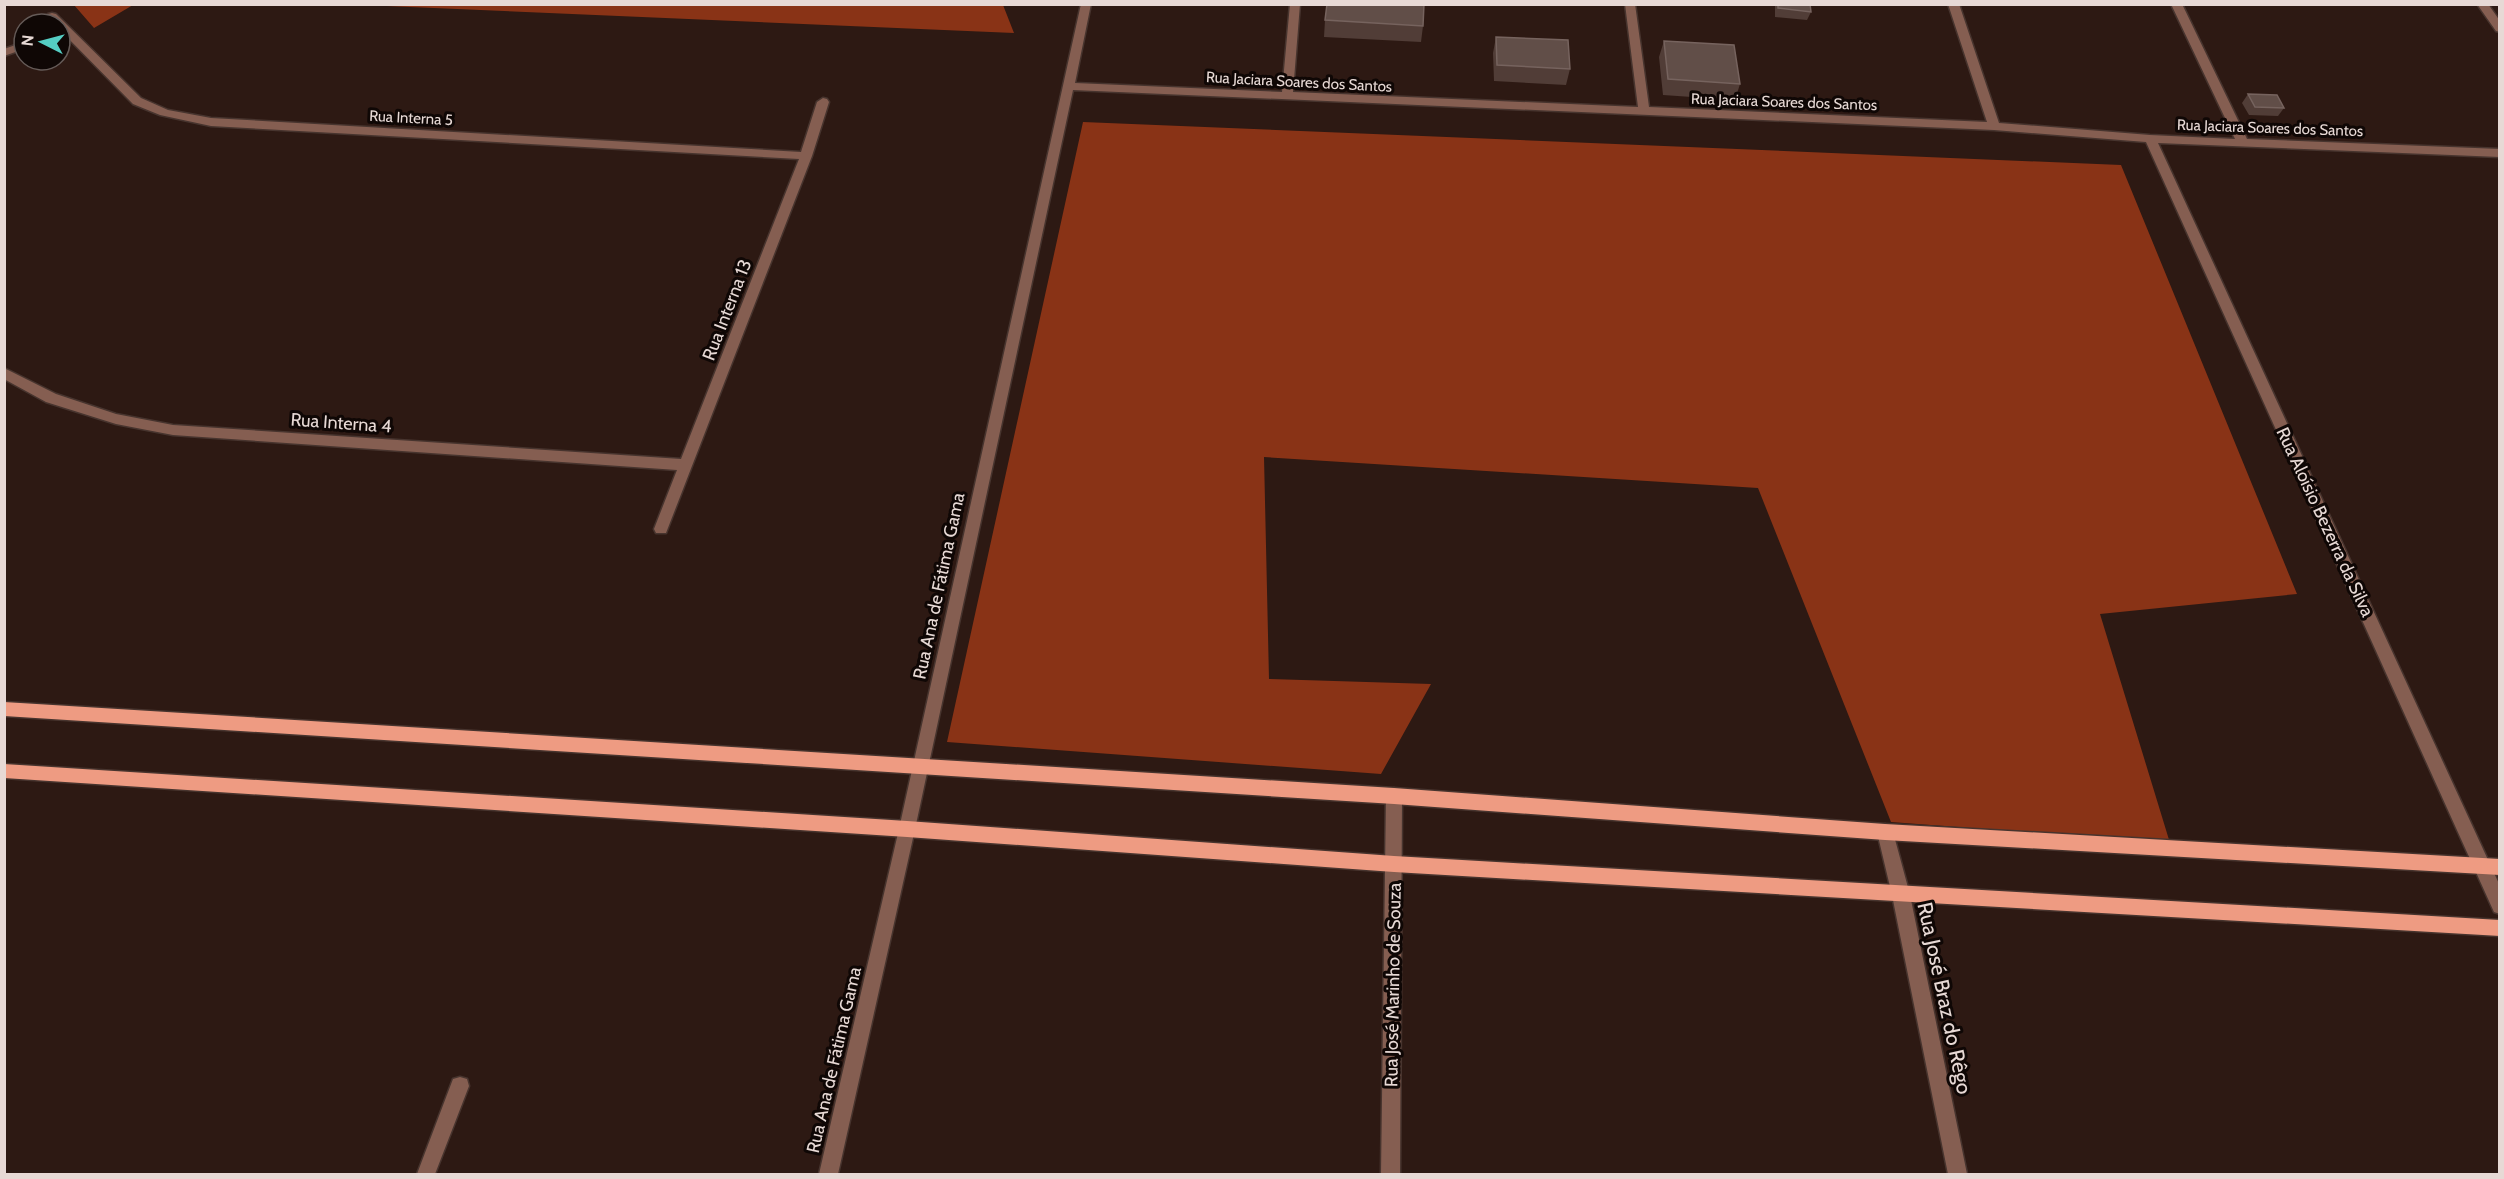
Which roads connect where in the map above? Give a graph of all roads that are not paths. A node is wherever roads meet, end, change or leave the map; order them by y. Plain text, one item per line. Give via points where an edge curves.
1 (1086, 4) edge
2 (1295, 4) edge
3 (1630, 4) edge
4 (1953, 4) edge
5 (2176, 4) edge
6 (2482, 4) edge
7 (2499, 29) edge
8 (72, 37) edge
9 (1068, 86) junction
10 (1287, 97) junction
11 (823, 102) dead end
12 (1644, 112) junction
13 (1994, 126) junction
14 (2150, 139) junction
15 (2242, 141) junction
16 (2499, 153) edge
17 (806, 156) junction
18 (4, 373) edge
19 (686, 465) junction
20 (661, 530) dead end
21 (4, 709) edge
22 (920, 766) junction
23 (4, 771) edge
24 (1394, 796) junction
25 (907, 829) junction
26 (1885, 832) junction
27 (1394, 864) junction
28 (2491, 867) edge
29 (1901, 895) junction
30 (2499, 906) edge
31 (2499, 928) edge
32 (460, 1086) dead end
33 (426, 1174) edge
34 (828, 1174) edge
35 (1390, 1174) edge
36 (1958, 1174) edge

1 - 9 street, Rua Ana de Fátima Gama
2 - 10 street
3 - 12 street
4 - 13 street
5 - 15 street
6 - 7 street
8 - 17 street, Rua Interna 5 via 137,101 157,111 184,117
9 - 10 street, Rua Jaciara Soares dos Santos
9 - 22 street, Rua Ana de Fátima Gama
10 - 12 street, Rua Jaciara Soares dos Santos
11 - 17 street, Rua Interna 13
12 - 13 street, Rua Jaciara Soares dos Santos
13 - 14 street, Rua Jaciara Soares dos Santos
14 - 15 street, Rua Jaciara Soares dos Santos
14 - 28 street, Rua Aloísio Bezerra da Silva
15 - 16 street, Rua Jaciara Soares dos Santos
17 - 19 street, Rua Interna 13
18 - 19 street, Rua Interna 4 via 51,398 116,419 173,430
19 - 20 street, Rua Interna 13
21 - 22 main road
22 - 24 main road
22 - 25 street, Rua Ana de Fátima Gama
23 - 25 main road
24 - 26 main road
24 - 27 street, Rua José Marinho de Souza
25 - 27 main road
25 - 34 street, Rua Ana de Fátima Gama
26 - 28 main road
26 - 29 street, Rua José Braz do Rêgo
27 - 29 main road
27 - 35 street, Rua José Marinho de Souza
28 - 30 street, Rua Aloísio Bezerra da Silva
29 - 31 main road
29 - 36 street, Rua José Braz do Rêgo
32 - 33 street

